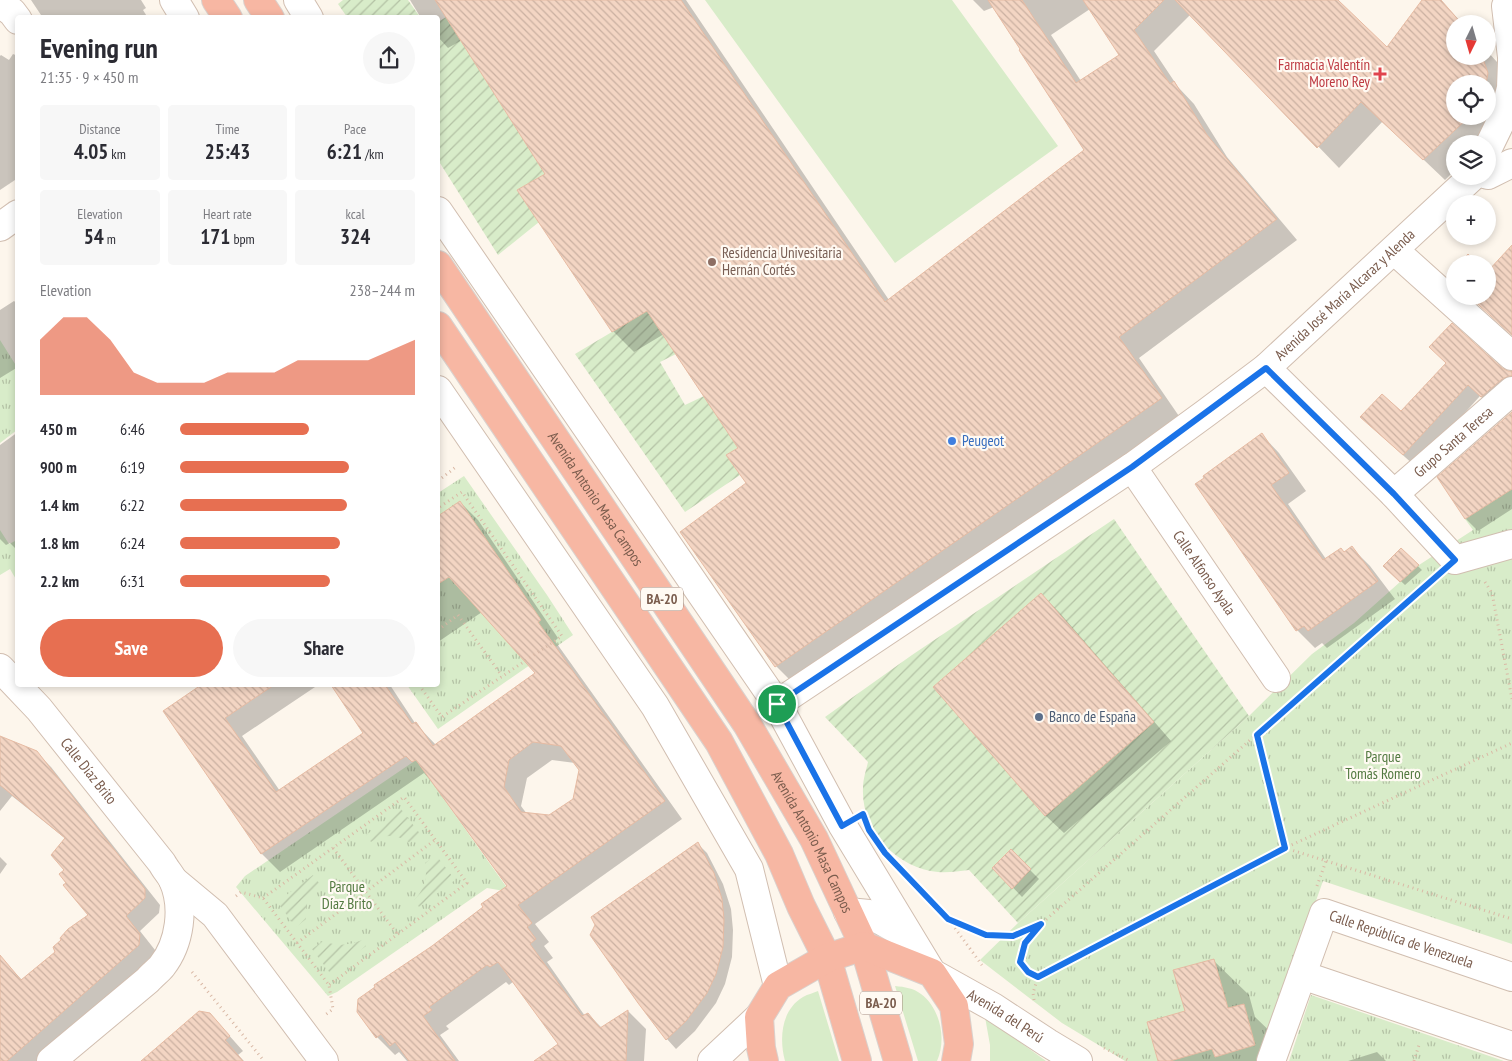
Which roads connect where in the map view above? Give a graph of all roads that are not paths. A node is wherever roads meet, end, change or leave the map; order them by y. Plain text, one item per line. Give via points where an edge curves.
1 (174, 0) edge
2 (216, 0) edge
3 (258, 0) edge
4 (298, 0) edge
5 (0, 4) edge
6 (1506, 6) edge
7 (183, 15) edge
8 (226, 15) edge
9 (268, 15) edge
10 (307, 15) edge
11 (15, 16) edge
12 (1512, 57) edge
13 (1512, 61) edge
14 (1494, 135) edge
15 (1512, 135) edge
16 (1496, 152) edge
17 (1512, 163) edge
18 (1496, 170) edge
19 (1468, 185) edge
20 (440, 214) edge
21 (15, 216) edge
22 (0, 227) edge
23 (1394, 250) junction
24 (440, 268) edge
25 (440, 329) edge
26 (1512, 356) edge
27 (1266, 368) junction
28 (1512, 391) edge
29 (440, 393) edge
30 (1132, 467) junction
31 (1394, 494) junction
32 (1512, 544) edge
33 (5, 666) edge
34 (1276, 678) dead end
35 (15, 679) edge
36 (22, 687) edge
37 (777, 704) junction
38 (172, 880) junction
39 (848, 912) junction
40 (907, 935) junction
41 (864, 946) junction
42 (827, 958) junction
43 (932, 974) junction
44 (1302, 975) junction
45 (1512, 976) edge
46 (778, 986) junction
47 (759, 1017) junction
48 (1512, 1046) edge
49 (51, 1061) edge
50 (324, 1061) edge
51 (712, 1061) edge
52 (764, 1061) edge
53 (857, 1061) edge
54 (898, 1061) edge
55 (956, 1061) edge
56 (1078, 1061) edge
57 (1271, 1061) edge

1 - 7 street
2 - 8 highway
3 - 9 highway
4 - 10 street
5 - 11 street
6 - 12 street
13 - 14 street via 1511,88
15 - 16 street
17 - 18 street, Avenida José María Alcaraz y Alenda
19 - 23 street, Avenida José María Alcaraz y Alenda
20 - 37 street
21 - 22 street
23 - 26 street
23 - 27 street, Avenida José María Alcaraz y Alenda
24 - 39 highway, Avenida Antonio Masa Campos / BA-20 via 747,724 814,839
25 - 42 highway, BA-20 via 719,742 779,854
27 - 30 street, Avenida José María Alcaraz y Alenda
27 - 31 street
28 - 31 street, Grupo Santa Teresa
29 - 46 street via 655,706 749,869
30 - 34 street, Calle Alfonso Ayala
30 - 37 street, Avenida José María Alcaraz y Alenda
31 - 32 street via 1455,560
33 - 35 street, Calle Díaz Brito
36 - 38 street, Calle Díaz Brito via 162,863
37 - 40 street via 842,826
38 - 49 street, Calle Díaz Brito via 180,913 172,948 162,966
38 - 50 street, Calle Díaz Brito via 215,915
39 - 40 street via 869,914
39 - 41 highway, Avenida Antonio Masa Campos / BA-20
40 - 43 street
41 - 42 highway
41 - 43 highway
41 - 54 highway, Avenida Antonio Masa Campos / BA-20
42 - 46 highway
42 - 53 highway, BA-20
43 - 55 highway via 954,1006 959,1044
43 - 56 street, Avenida del Perú via 993,1007
44 - 45 street, Calle República de Venezuela via 1324,913
44 - 48 street
44 - 57 street, Calle República de Venezuela
46 - 47 highway
47 - 51 street
47 - 52 highway

